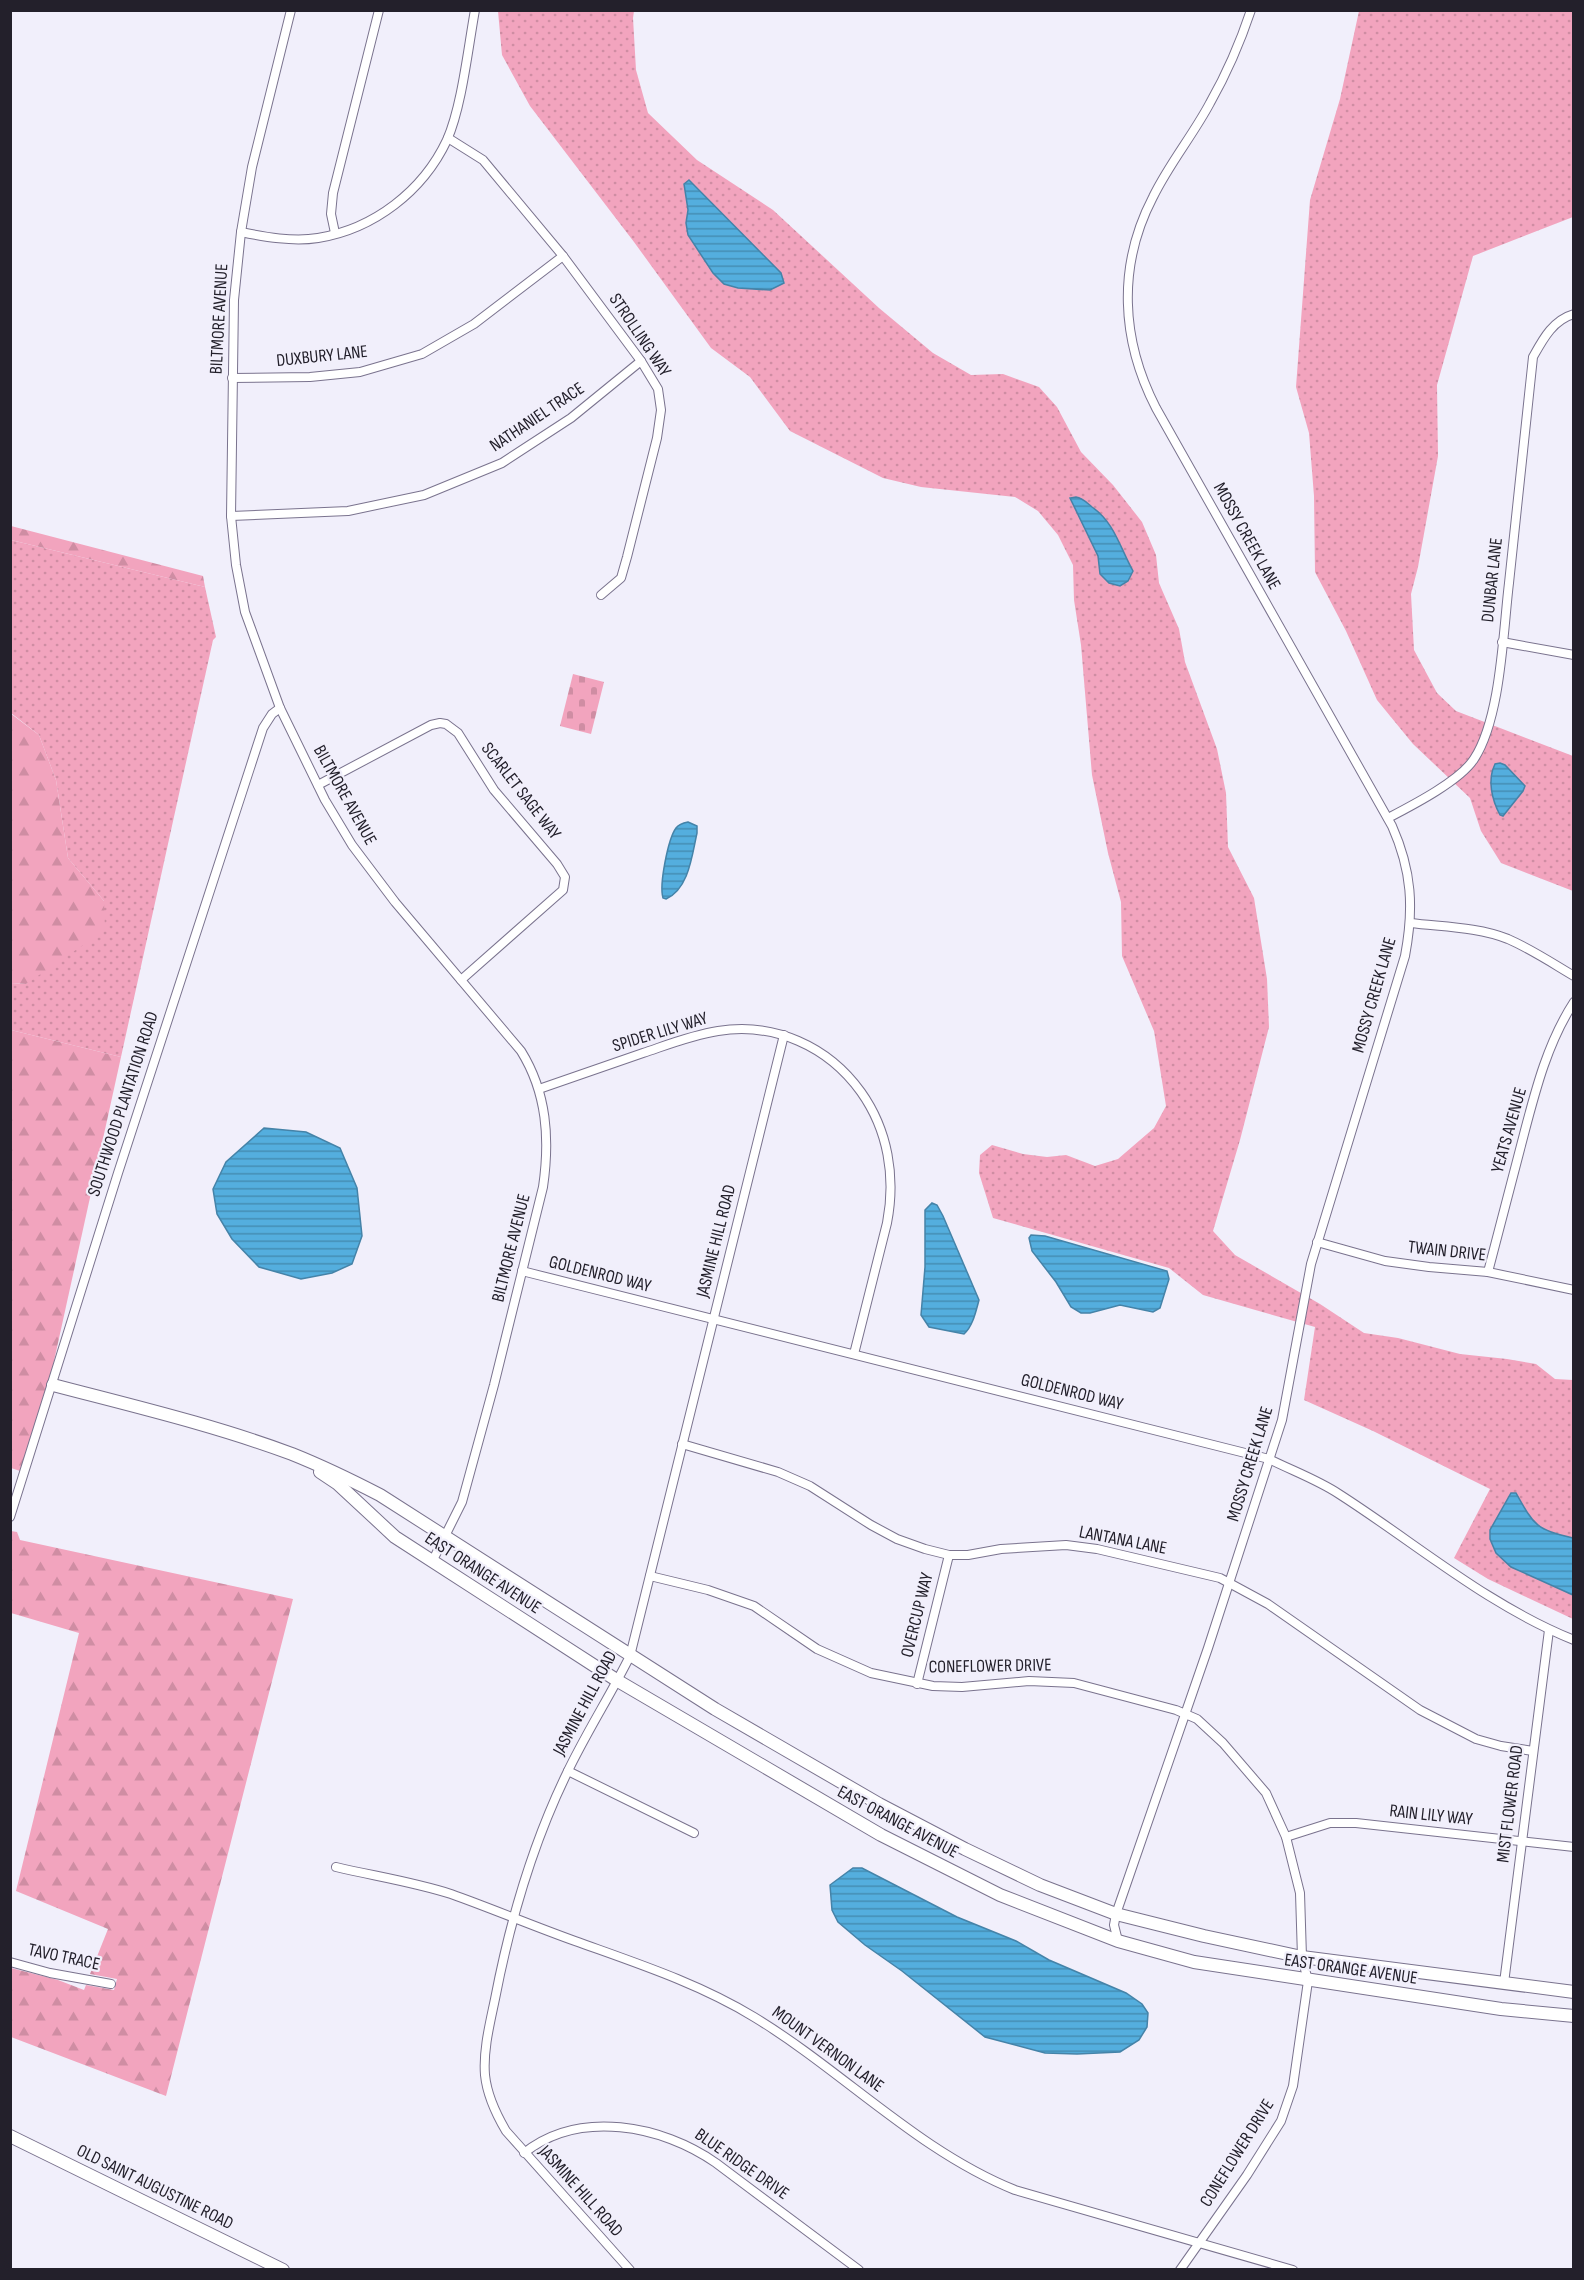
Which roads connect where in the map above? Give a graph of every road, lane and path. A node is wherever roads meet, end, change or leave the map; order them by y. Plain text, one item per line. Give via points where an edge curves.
1 (291, 10) edge
2 (378, 10) edge
3 (475, 10) edge
4 (1251, 10) edge
5 (448, 138) junction
6 (241, 232) junction
7 (335, 233) junction
8 (563, 256) junction
9 (1574, 314) edge
10 (642, 361) junction
11 (232, 378) junction
12 (231, 516) junction
13 (601, 595) dead end
14 (1502, 642) junction
15 (1574, 655) edge
16 (280, 708) junction
17 (318, 785) junction
18 (1388, 818) junction
19 (1411, 923) junction
20 (1574, 976) edge
21 (461, 980) junction
22 (1574, 1002) edge
23 (784, 1035) junction
24 (539, 1089) junction
25 (1317, 1242) junction
26 (522, 1271) junction
27 (1488, 1272) junction
28 (1574, 1290) edge
29 (714, 1319) junction
30 (854, 1354) junction
31 (53, 1385) junction
32 (682, 1444) junction
33 (291, 1454) junction
34 (1269, 1459) junction
35 (10, 1517) edge
36 (446, 1537) junction
37 (949, 1555) junction
38 (432, 1562) junction
39 (650, 1576) junction
40 (1230, 1582) junction
41 (1549, 1630) junction
42 (1574, 1640) edge
43 (630, 1656) junction
44 (618, 1681) junction
45 (917, 1684) junction
46 (1185, 1714) junction
47 (1533, 1751) junction
48 (568, 1771) junction
49 (694, 1833) dead end
50 (1286, 1837) junction
51 (1521, 1842) junction
52 (1574, 1847) edge
53 (336, 1867) dead end
54 (1116, 1914) junction
55 (513, 1918) junction
56 (1118, 1941) junction
57 (1302, 1957) junction
58 (1327, 1960) junction
59 (10, 1962) edge
60 (1308, 1981) junction
61 (1504, 1983) junction
62 (111, 1984) dead end
63 (1574, 1992) edge
64 (1574, 2016) edge
65 (10, 2136) edge
66 (524, 2153) junction
67 (1199, 2242) junction
68 (283, 2270) edge
69 (630, 2270) edge
70 (859, 2270) edge
71 (1180, 2270) edge
72 (1293, 2270) edge

1 - 6 street, BILTMORE AVENUE via 252,167
2 - 7 street via 333,193 331,214
3 - 5 street
4 - 18 street, MOSSY CREEK LANE via 1227,72 1154,194 1138,230 1127,286 1130,334 1156,408
5 - 7 street via 411,192 356,227
5 - 8 street, STROLLING WAY via 483,160
6 - 7 street via 295,239
6 - 11 street, BILTMORE AVENUE
8 - 10 street, STROLLING WAY
8 - 11 street, DUXBURY LANE via 474,324 422,354 360,372
9 - 14 street, DUNBAR LANE via 1565,316 1547,332 1533,357
10 - 12 street, NATHANIEL TRACE via 571,418 502,463 423,495 348,511
10 - 13 street, STROLLING WAY via 658,389 661,410 657,438 621,578
11 - 12 street, BILTMORE AVENUE
12 - 16 street, BILTMORE AVENUE via 245,612
14 - 15 street
14 - 18 street, DUNBAR LANE via 1490,722 1473,761 1448,783
16 - 17 street, BILTMORE AVENUE
16 - 31 street, SOUTHWOOD PLANTATION ROAD via 263,728
17 - 21 street, BILTMORE AVENUE via 336,820 374,876
17 - 21 street, SCARLET SAGE WAY via 431,725 446,724 458,733 494,790 557,864 565,877 563,890
18 - 19 street, MOSSY CREEK LANE via 1406,866
19 - 20 street via 1502,937
19 - 25 street, MOSSY CREEK LANE via 1405,956
21 - 24 street, BILTMORE AVENUE via 521,1051
22 - 27 street, YEATS AVENUE via 1551,1043
23 - 24 street, SPIDER LILY WAY via 754,1029 715,1031
23 - 29 street, JASMINE HILL ROAD
23 - 30 street, SPIDER LILY WAY via 814,1048 844,1071 867,1100 885,1140 891,1203
24 - 26 street, BILTMORE AVENUE via 547,1131 546,1165
25 - 27 street, TWAIN DRIVE via 1385,1261
25 - 34 street, MOSSY CREEK LANE via 1287,1399
26 - 29 street, GOLDENROD WAY
26 - 36 street, BILTMORE AVENUE via 462,1502
27 - 28 street, TWAIN DRIVE
29 - 30 street, GOLDENROD WAY
29 - 32 street, JASMINE HILL ROAD
30 - 34 street, GOLDENROD WAY
31 - 33 street, EAST ORANGE AVENUE via 193,1422
31 - 35 street, SOUTHWOOD PLANTATION ROAD
32 - 37 street, LANTANA LANE via 778,1472 810,1486 897,1539
32 - 39 street, JASMINE HILL ROAD
33 - 36 street, EAST ORANGE AVENUE via 380,1495
33 - 38 street, EAST ORANGE AVENUE via 338,1484 395,1537
34 - 40 street, MOSSY CREEK LANE
34 - 41 street, GOLDENROD WAY via 1338,1493 1484,1594
36 - 38 street, BILTMORE AVENUE
36 - 43 street, EAST ORANGE AVENUE
37 - 40 street, LANTANA LANE via 1066,1545
37 - 45 street, OVERCUP WAY
38 - 44 street, EAST ORANGE AVENUE
39 - 43 street, JASMINE HILL ROAD
39 - 45 street, CONEFLOWER DRIVE via 754,1606 790,1632 846,1663
40 - 46 street, MOSSY CREEK LANE
40 - 47 street, LANTANA LANE via 1420,1710 1476,1739
41 - 42 street, GOLDENROD WAY
41 - 47 street, MIST FLOWER ROAD
43 - 44 street, JASMINE HILL ROAD
43 - 54 street, EAST ORANGE AVENUE via 838,1780 965,1849 1040,1885
44 - 48 street, JASMINE HILL ROAD
44 - 56 street, EAST ORANGE AVENUE via 881,1835 1000,1895
45 - 46 street, CONEFLOWER DRIVE via 962,1687 1029,1681 1074,1683
46 - 50 street, CONEFLOWER DRIVE via 1197,1719 1223,1743 1266,1793
46 - 54 street, MOSSY CREEK LANE
47 - 51 street, MIST FLOWER ROAD
48 - 49 street
48 - 55 street, JASMINE HILL ROAD via 543,1827
50 - 51 street, RAIN LILY WAY via 1330,1824 1356,1823
50 - 57 street, CONEFLOWER DRIVE via 1300,1893
51 - 52 street, RAIN LILY WAY
51 - 61 street, MIST FLOWER ROAD
53 - 55 street, MOUNT VERNON LANE via 449,1894
54 - 56 street, MOSSY CREEK LANE
54 - 57 street, EAST ORANGE AVENUE
55 - 66 street, JASMINE HILL ROAD via 487,2043 485,2076 500,2120
55 - 67 street, MOUNT VERNON LANE via 724,2000 793,2042 944,2153 991,2180
56 - 60 street, EAST ORANGE AVENUE via 1194,1962
57 - 58 street, EAST ORANGE AVENUE
57 - 60 street, CONEFLOWER DRIVE
58 - 60 street
58 - 61 street, EAST ORANGE AVENUE
59 - 62 street, TAVO TRACE
60 - 64 street, EAST ORANGE AVENUE
60 - 67 street, CONEFLOWER DRIVE via 1293,2086 1281,2121
61 - 63 street, EAST ORANGE AVENUE
65 - 68 street, OLD SAINT AUGUSTINE ROAD
66 - 69 street, JASMINE HILL ROAD
66 - 70 street, BLUE RIDGE DRIVE via 547,2139 588,2129 638,2129 671,2138 716,2163
67 - 71 street, CONEFLOWER DRIVE
67 - 72 street, MOUNT VERNON LANE

